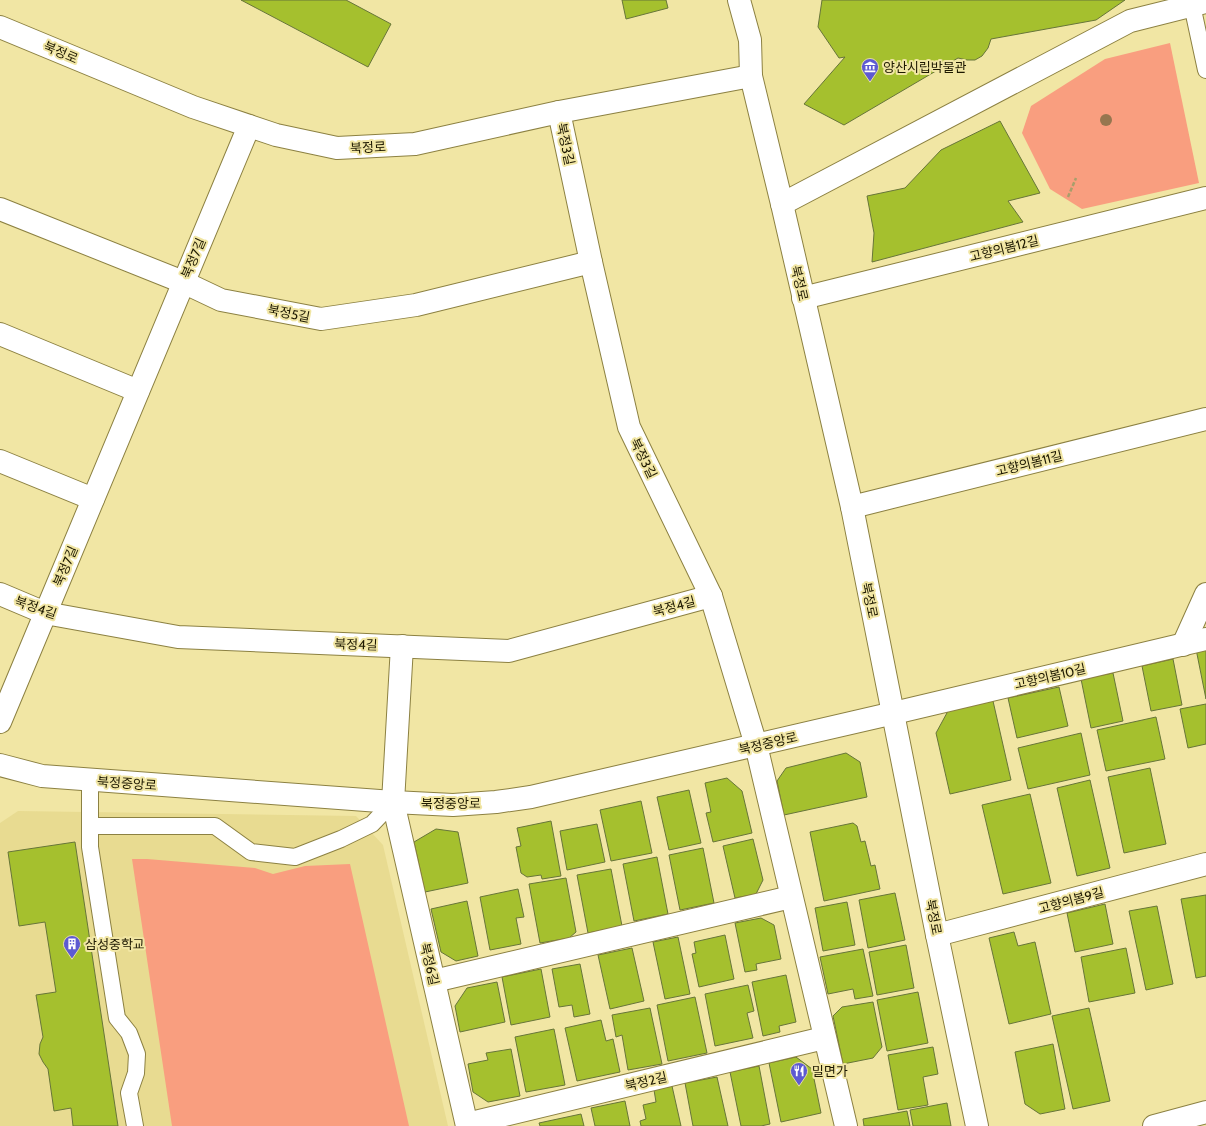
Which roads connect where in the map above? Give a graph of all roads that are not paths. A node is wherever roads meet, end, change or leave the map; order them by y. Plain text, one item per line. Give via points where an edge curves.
1 (739, 0) edge
2 (1199, 4) edge
3 (0, 27) edge
4 (1205, 65) edge
5 (751, 76) junction
6 (559, 112) junction
7 (248, 126) junction
8 (1206, 198) edge
9 (782, 204) junction
10 (0, 209) edge
11 (591, 262) junction
12 (184, 282) junction
13 (803, 298) junction
14 (0, 334) edge
15 (138, 391) junction
16 (1206, 419) edge
17 (0, 461) edge
18 (93, 499) junction
19 (852, 507) junction
20 (0, 594) edge
21 (1206, 594) edge
22 (711, 596) junction
23 (46, 613) junction
24 (1206, 639) edge
25 (1183, 644) junction
26 (402, 646) junction
27 (894, 713) junction
28 (0, 722) edge
29 (756, 746) junction
30 (0, 764) edge
31 (90, 780) junction
32 (393, 802) junction
33 (90, 826) junction
34 (1206, 864) edge
35 (791, 897) junction
36 (937, 935) junction
37 (434, 981) junction
38 (824, 1038) junction
39 (1206, 1112) edge
40 (467, 1125) edge
41 (135, 1126) edge
42 (846, 1126) edge
43 (977, 1126) edge
44 (1154, 1126) edge

1 - 5 street, 북정로 via 750,40
2 - 4 lane
2 - 9 street via 1130,21
3 - 7 street, 북정로 via 193,107
5 - 6 street, 북정로
5 - 9 street, 북정로
6 - 7 street, 북정로 via 415,144 374,147 337,148 276,135
6 - 11 street, 북정3길
7 - 12 street, 북정7길
8 - 13 street, 고향의봄12길
9 - 13 street, 북정로
10 - 12 street, 북정5길
11 - 12 street, 북정5길 via 416,304 321,319 221,300
11 - 22 street, 북정3길 via 629,427
12 - 15 street, 북정7길
13 - 19 street, 북정로
14 - 15 street
15 - 18 street, 북정7길
16 - 19 street, 고향의봄11길
17 - 18 street
18 - 23 street, 북정7길
19 - 27 street, 북정로
20 - 23 street, 북정4길
21 - 25 street
22 - 26 street, 북정4길 via 509,651
22 - 29 street, 북정3길
23 - 26 street, 북정4길 via 178,637
23 - 28 street, 북정7길
24 - 25 street, 고향의봄10길
25 - 27 street, 고향의봄10길
26 - 32 street, 북정6길
27 - 29 street, 북정중앙로
27 - 36 street, 북정로
29 - 32 street, 북정중앙로 via 510,800 454,805
29 - 35 street
30 - 31 street, 북정중앙로 via 42,776
31 - 32 street, 북정중앙로
31 - 33 lane
32 - 33 lane via 372,824 295,857 251,852 215,826
32 - 37 street, 북정6길
33 - 41 lane via 90,847 117,1018 129,1033 137,1054 136,1073 129,1093
34 - 36 street, 고향의봄9길
35 - 37 street
35 - 38 street
36 - 43 street, 북정로
37 - 40 street, 북정6길
38 - 40 street, 북정2길
38 - 42 street
39 - 44 street

